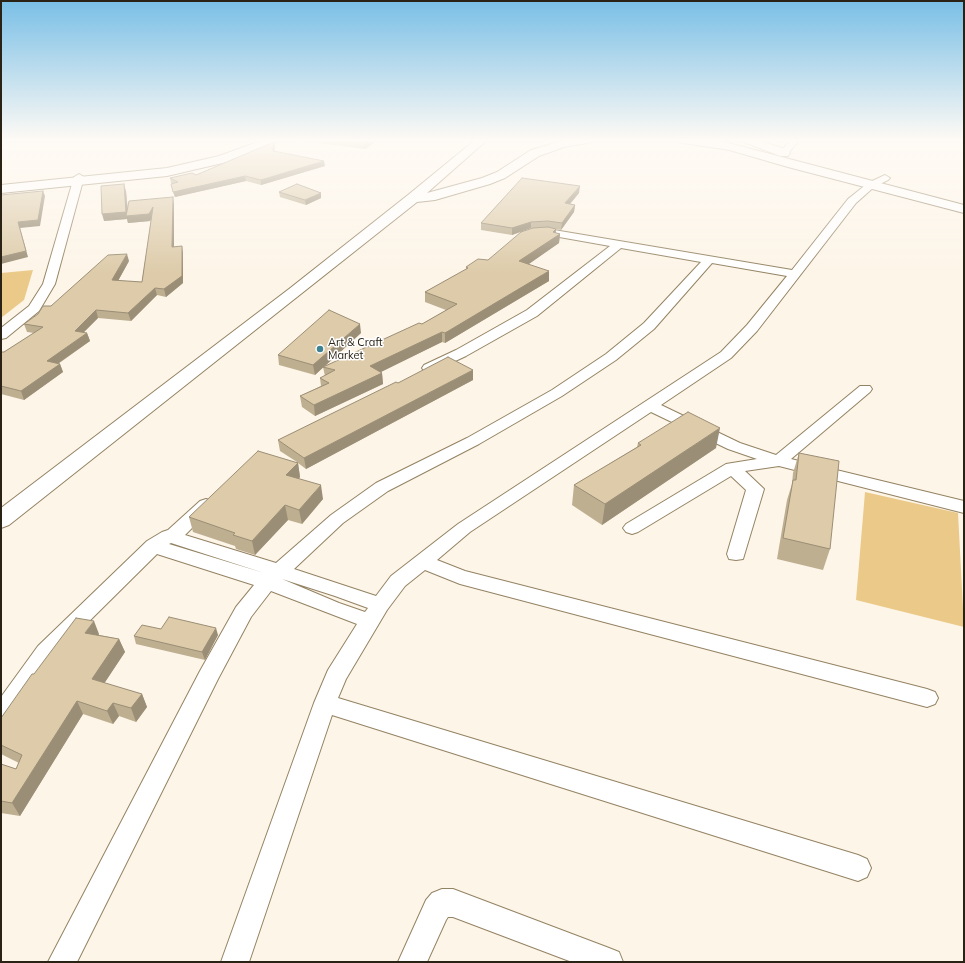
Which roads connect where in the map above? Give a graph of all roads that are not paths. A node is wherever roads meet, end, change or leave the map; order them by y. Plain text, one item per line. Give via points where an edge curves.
1 (36, 185) edge
2 (77, 185) edge
3 (427, 185) edge
4 (472, 185) edge
5 (873, 185) edge
6 (890, 185) edge
7 (899, 185) edge
8 (1, 189) edge
9 (964, 197) edge
10 (413, 198) junction
11 (964, 209) edge
12 (525, 235) edge
13 (619, 244) junction
14 (710, 259) junction
15 (795, 274) junction
16 (1, 335) edge
17 (419, 373) edge
18 (865, 389) dead end
19 (649, 405) junction
20 (780, 461) junction
21 (732, 468) junction
22 (218, 494) edge
23 (964, 507) edge
24 (1, 520) edge
25 (632, 528) dead end
26 (172, 537) junction
27 (154, 546) junction
28 (736, 554) dead end
29 (422, 560) junction
30 (272, 577) junction
31 (375, 613) junction
32 (927, 698) dead end
33 (325, 703) junction
34 (1, 715) edge
35 (858, 868) dead end
36 (62, 962) edge
37 (234, 962) edge
38 (412, 962) edge
39 (609, 962) edge

1 - 8 main road
2 - 16 street via 50,284 34,308
3 - 10 main road
4 - 10 main road via 428,197
5 - 15 street via 852,201
6 - 11 main road
7 - 9 main road
10 - 24 main road via 222,350
12 - 13 street via 548,232
13 - 14 street
13 - 17 street via 532,313 461,353
14 - 15 street
14 - 30 street via 649,326 611,357 557,393 473,441 382,487 337,519
15 - 19 street via 752,328 726,355
18 - 20 street
19 - 20 street via 734,446
19 - 29 street via 464,528
20 - 21 street
20 - 23 street
21 - 25 street
21 - 28 street via 755,488
22 - 26 street
26 - 27 street via 163,538
26 - 30 street
27 - 30 street
27 - 34 street via 45,652
29 - 31 street via 398,581
29 - 32 street via 460,577
30 - 31 street via 332,608
30 - 36 street via 243,612
31 - 33 street via 336,676
33 - 35 street
33 - 37 street
38 - 39 street via 436,910 442,903 453,902

